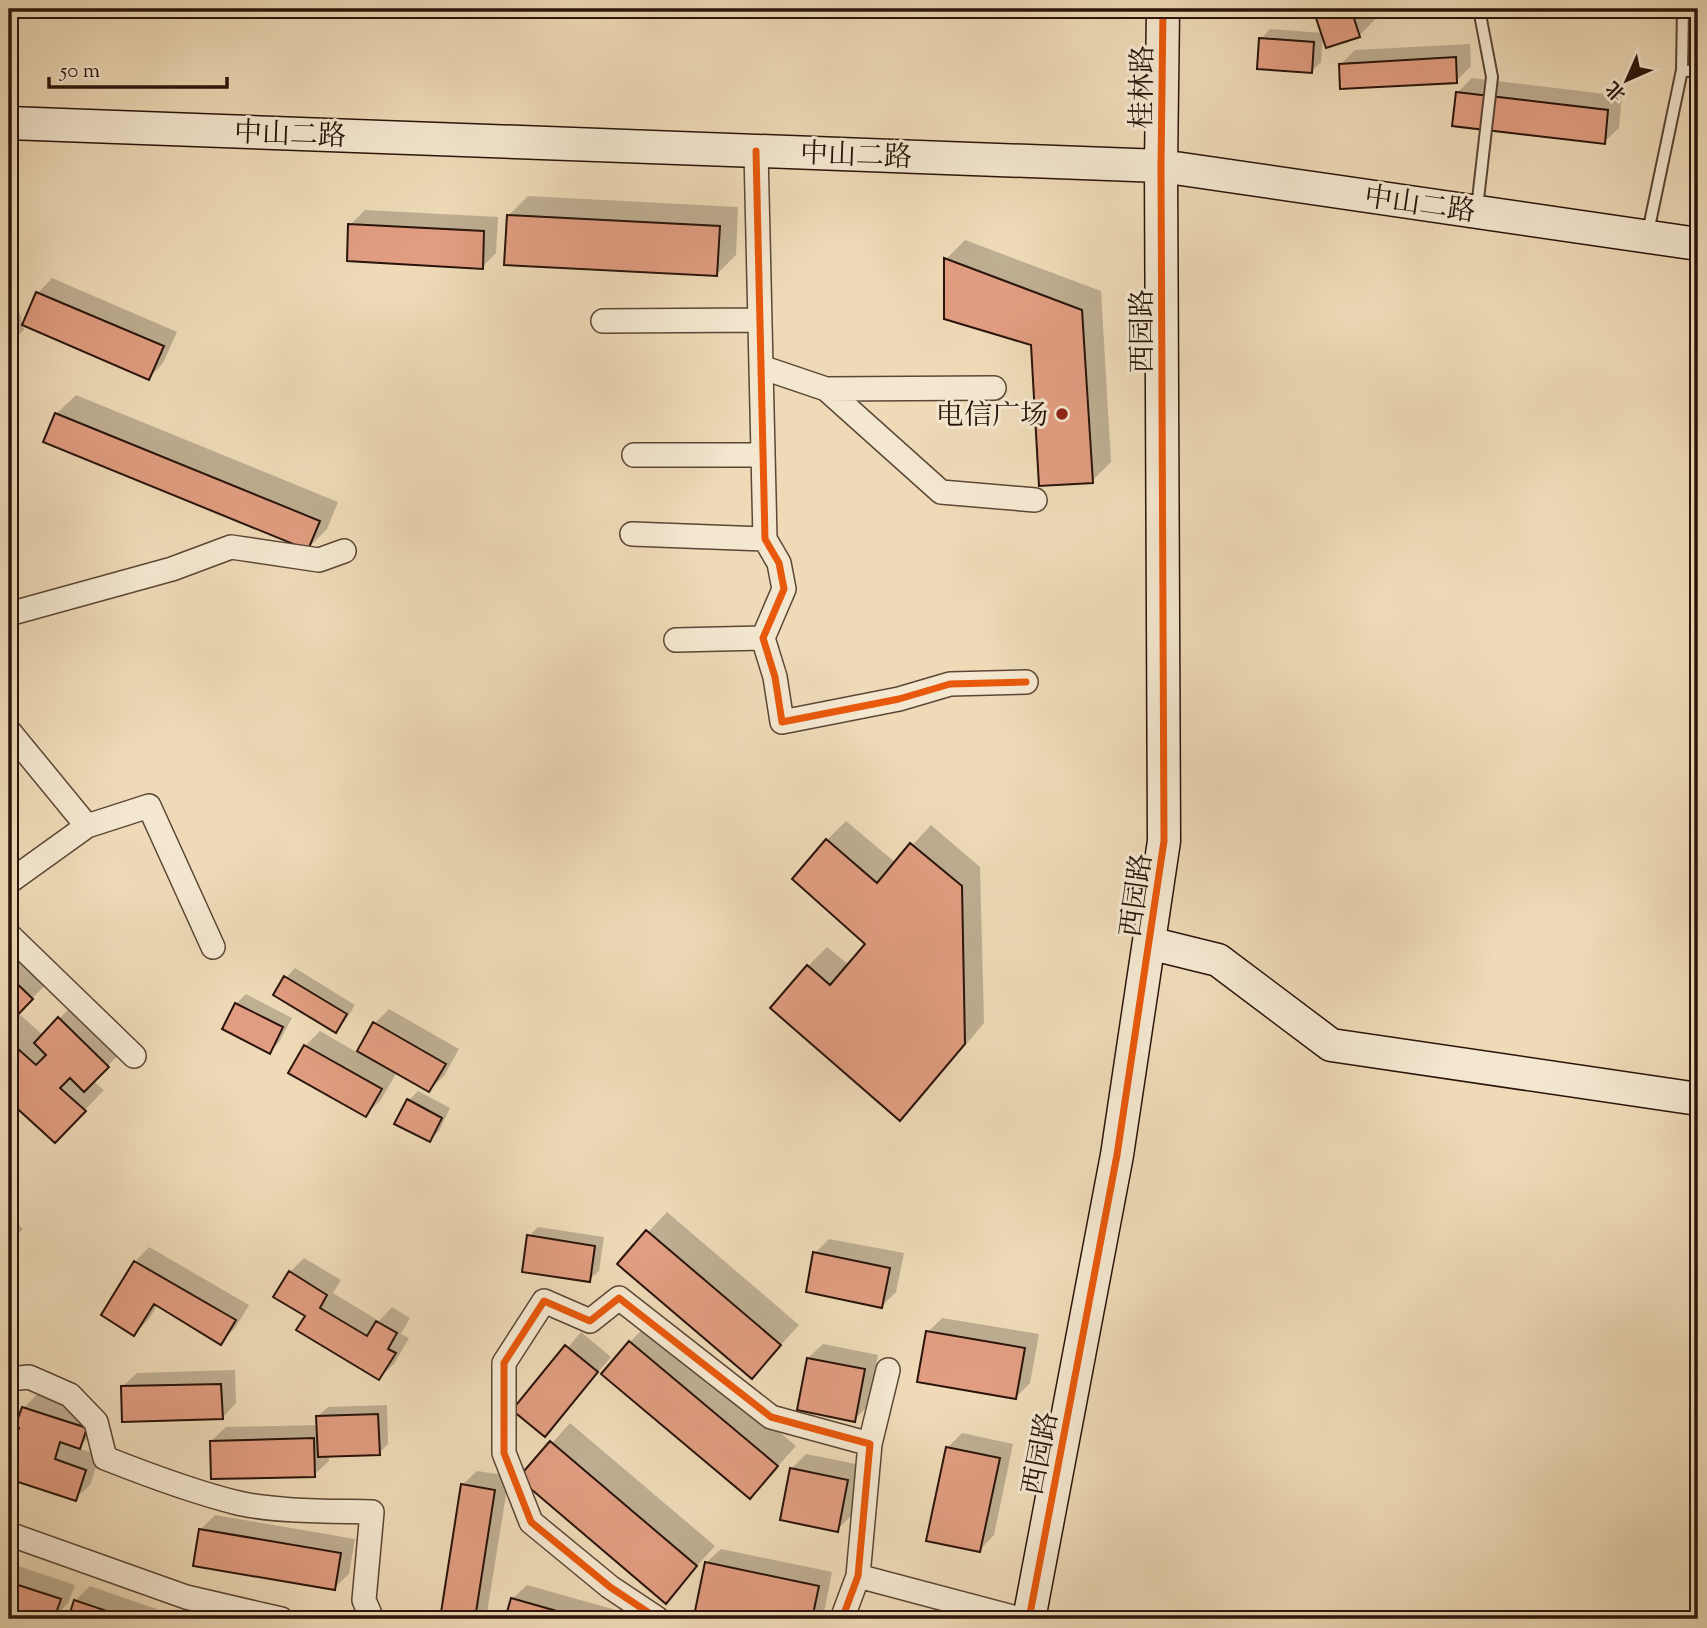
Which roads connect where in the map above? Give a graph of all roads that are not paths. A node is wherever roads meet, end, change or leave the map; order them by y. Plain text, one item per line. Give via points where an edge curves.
1 (1163, 9) edge
2 (1479, 9) edge
3 (1683, 9) edge
4 (1682, 70) junction
5 (1698, 72) edge
6 (9, 122) edge
7 (756, 151) junction
8 (1161, 166) junction
9 (1477, 211) junction
10 (1648, 235) junction
11 (1698, 244) edge
12 (760, 320) junction
13 (603, 321) dead end
14 (761, 367) junction
15 (826, 388) junction
16 (993, 388) dead end
17 (634, 455) dead end
18 (763, 455) junction
19 (1035, 500) dead end
20 (632, 534) dead end
21 (765, 539) junction
22 (344, 551) dead end
23 (10, 612) edge
24 (763, 638) junction
25 (676, 640) dead end
26 (1026, 682) dead end
27 (9, 731) edge
28 (86, 826) junction
29 (9, 882) edge
30 (9, 935) edge
31 (1149, 943) junction
32 (213, 947) dead end
33 (134, 1056) dead end
34 (1698, 1099) edge
35 (888, 1370) dead end
36 (9, 1379) edge
37 (870, 1444) junction
38 (9, 1534) edge
39 (858, 1576) junction
40 (281, 1619) edge
41 (372, 1619) edge
42 (658, 1619) edge
43 (842, 1619) edge
44 (1020, 1619) edge
45 (1029, 1619) edge

1 - 8 street, 桂林路
2 - 9 lane via 1492,78
3 - 4 lane
4 - 5 lane
4 - 10 lane
6 - 7 street, 中山二路
7 - 8 street, 中山二路
7 - 12 street
8 - 9 street, 中山二路
8 - 31 street, 西园路 via 1164,841
9 - 10 street, 中山二路
10 - 11 street, 中山二路
12 - 13 street
12 - 14 street
14 - 15 street
14 - 18 street
15 - 16 street
15 - 19 street via 941,492
17 - 18 street
18 - 21 street
20 - 21 street
21 - 24 street via 779,563 784,589
22 - 23 street via 319,560 231,547 172,569
24 - 25 street
24 - 26 street via 782,722 950,684
27 - 28 street
28 - 29 street
28 - 32 street via 149,806
30 - 33 street
31 - 34 street via 1218,960 1331,1045
31 - 45 street, 西园路 via 1117,1155
35 - 37 street
36 - 41 street via 29,1377 70,1395 96,1422 105,1458 149,1475 240,1503 372,1512 364,1600
37 - 39 street
37 - 42 street via 771,1418 619,1298 590,1321 544,1301 504,1363 504,1453 531,1522 610,1587
38 - 40 street via 186,1597
39 - 43 street
39 - 44 street

